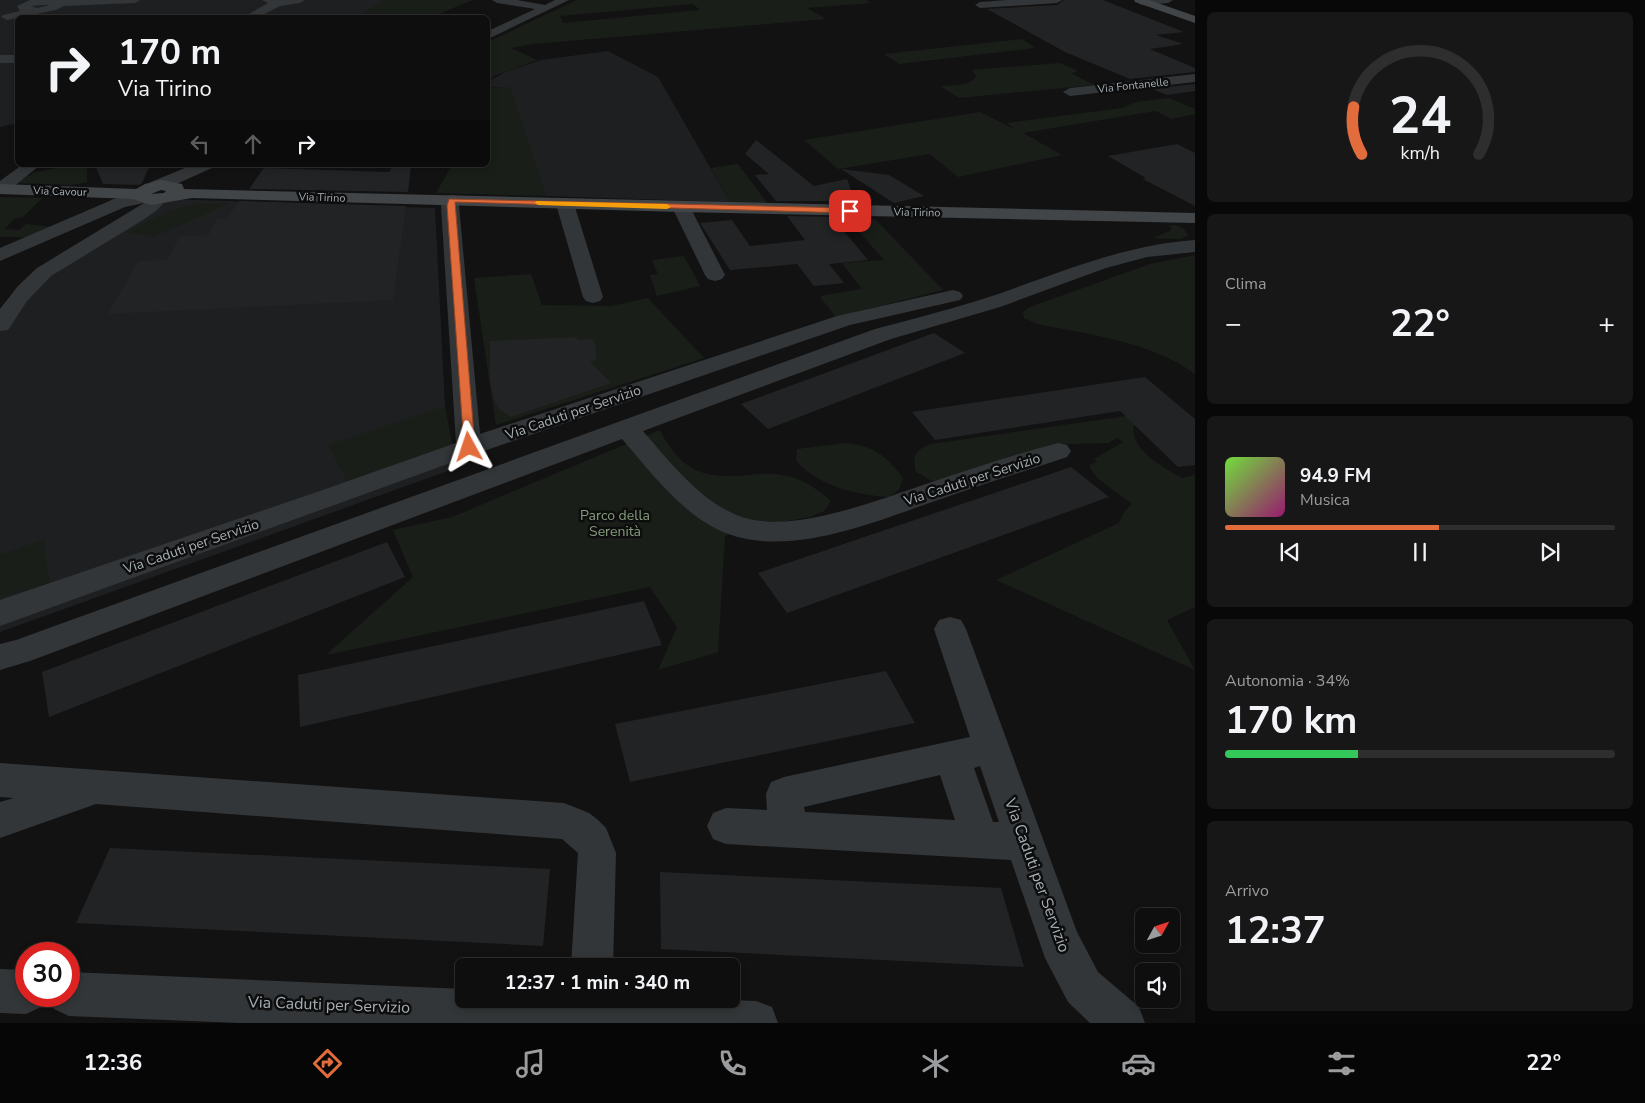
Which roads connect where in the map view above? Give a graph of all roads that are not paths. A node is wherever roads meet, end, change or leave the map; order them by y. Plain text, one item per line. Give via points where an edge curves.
1 (135, 0) edge
2 (300, 0) edge
3 (497, 0) edge
4 (564, 0) edge
5 (1057, 0) edge
6 (1168, 0) edge
7 (272, 1) edge
8 (1141, 1) edge
9 (62, 3) junction
10 (980, 5) dead end
11 (23, 7) edge
12 (546, 8) junction
13 (251, 15) edge
14 (1195, 20) edge
15 (490, 34) edge
16 (15, 59) edge
17 (0, 60) edge
18 (1195, 67) edge
19 (1164, 71) dead end
20 (1195, 78) edge
21 (1070, 92) dead end
22 (29, 167) edge
23 (203, 167) edge
24 (0, 189) edge
25 (164, 191) junction
26 (120, 198) junction
27 (452, 200) junction
28 (565, 204) junction
29 (681, 207) junction
30 (1154, 217) junction
31 (1195, 218) edge
32 (1195, 228) edge
33 (1191, 244) edge
34 (0, 256) edge
35 (715, 275) dead end
36 (1043, 283) junction
37 (594, 297) dead end
38 (0, 325) edge
39 (626, 428) junction
40 (469, 447) junction
41 (1058, 451) dead end
42 (0, 614) edge
43 (950, 629) dead end
44 (0, 657) edge
45 (992, 748) junction
46 (952, 757) junction
47 (0, 780) edge
48 (96, 788) junction
49 (0, 820) edge
50 (726, 826) dead end
51 (788, 830) junction
52 (981, 840) junction
53 (1025, 842) junction
54 (592, 958) edge
55 (0, 991) edge
56 (15, 992) edge
57 (80, 994) edge
58 (590, 1012) edge
59 (1113, 1020) edge
60 (756, 1023) edge

1 - 9 street
2 - 7 street
3 - 12 street
4 - 12 street
5 - 10 street
6 - 8 street
7 - 13 street
8 - 14 street
9 - 11 street
9 - 11 street via 52,8
12 - 15 street
16 - 17 street
18 - 19 street, Via Fontanelle
20 - 21 street, Via Fontanelle
22 - 24 street
23 - 25 street
24 - 26 street, Via Cavour
25 - 26 street
25 - 27 street, Via Tirino
25 - 38 street via 138,216 43,273 24,292
26 - 34 street
27 - 28 street, Via Tirino
27 - 40 street
28 - 29 street, Via Tirino
28 - 37 street
29 - 30 street, Via Tirino
29 - 35 street
30 - 31 street, Via Tirino
30 - 32 street, Via Tirino
33 - 36 street, Via Caduti per Servizio via 1132,254
36 - 39 street, Via Caduti per Servizio via 1006,298 883,334
36 - 40 street, Via Caduti per Servizio via 948,297 844,320
39 - 41 street, Via Caduti per Servizio via 686,492 718,517 736,526 769,531 843,521
39 - 44 street, Via Caduti per Servizio
40 - 42 street, Via Caduti per Servizio
43 - 45 street, Via Caduti per Servizio
45 - 46 street
45 - 53 street, Via Caduti per Servizio
46 - 51 street via 784,794
46 - 52 street
47 - 48 street
48 - 49 street
48 - 54 street via 564,821 577,826 594,842 597,853
50 - 51 street
51 - 52 street
52 - 53 street
53 - 59 street, Via Caduti per Servizio via 1060,943 1082,987
55 - 56 street
57 - 58 street, Via Caduti per Servizio
58 - 60 street, Via Caduti per Servizio

